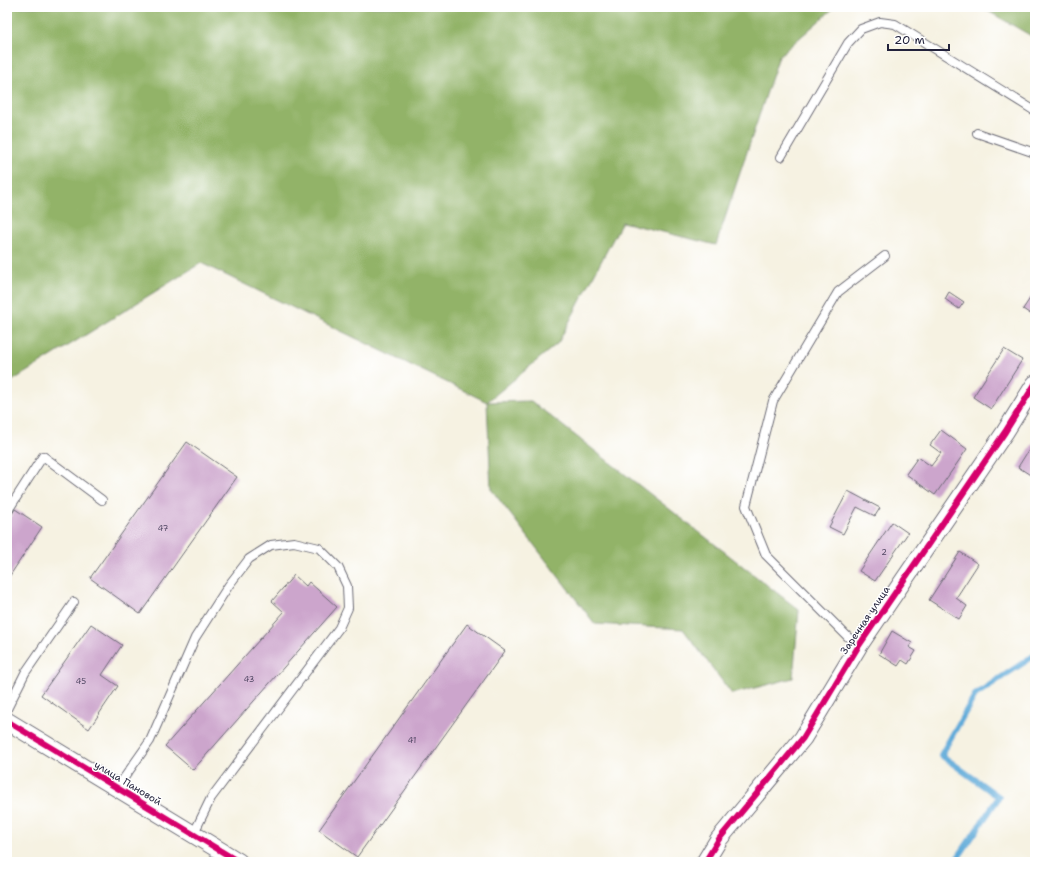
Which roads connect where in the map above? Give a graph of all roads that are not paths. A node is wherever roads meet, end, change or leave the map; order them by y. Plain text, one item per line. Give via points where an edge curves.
1 (1035, 111) edge
2 (977, 133) dead end
3 (1035, 153) edge
4 (781, 157) dead end
5 (885, 256) dead end
6 (1035, 384) edge
7 (102, 500) dead end
8 (7, 512) edge
9 (74, 602) dead end
10 (858, 647) junction
11 (7, 709) edge
12 (7, 721) edge
13 (117, 788) junction
14 (193, 835) junction
15 (239, 862) edge
16 (705, 862) edge

1 - 4 lane via 895,24 880,22 861,29 848,43
2 - 3 lane
5 - 10 lane via 838,292 772,401 746,506 766,555
6 - 10 street, Заречная улица
7 - 8 lane via 42,456
9 - 11 lane via 25,673
10 - 16 street, Заречная улица via 803,738 719,839
12 - 13 street, улица Пановой
13 - 14 street, улица Пановой
13 - 14 lane via 150,742 195,638 249,559 271,545 294,542 319,548 341,573 347,586 348,608 339,628 212,798
14 - 15 street, улица Пановой

